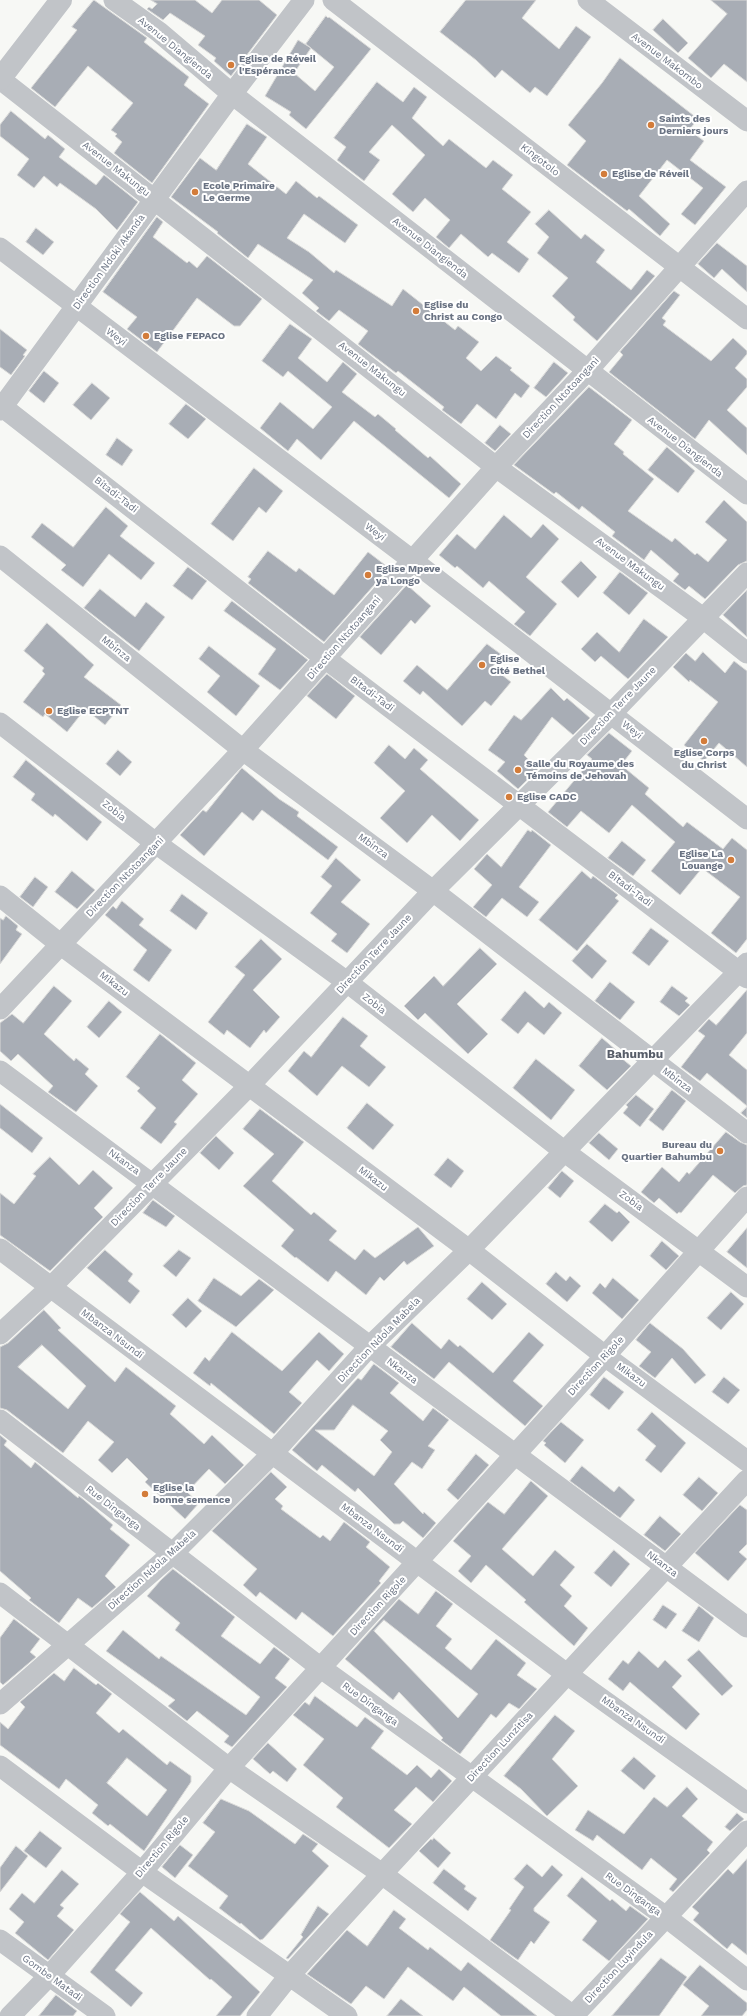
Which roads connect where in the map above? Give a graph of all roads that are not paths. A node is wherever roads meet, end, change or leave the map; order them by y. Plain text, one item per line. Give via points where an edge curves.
1 (61, 0) edge
2 (114, 0) edge
3 (304, 0) edge
4 (333, 0) edge
5 (588, 0) edge
6 (0, 79) edge
7 (232, 94) junction
8 (747, 121) edge
9 (747, 191) edge
10 (155, 199) junction
11 (0, 248) edge
12 (679, 268) junction
13 (76, 307) junction
14 (747, 319) edge
15 (588, 370) junction
16 (1, 407) edge
17 (496, 467) junction
18 (747, 494) edge
19 (0, 556) edge
20 (412, 560) junction
21 (747, 573) edge
22 (703, 618) junction
23 (747, 653) edge
24 (326, 659) junction
25 (611, 714) junction
26 (0, 722) edge
27 (243, 750) junction
28 (520, 806) junction
29 (747, 819) edge
30 (157, 844) junction
31 (433, 891) junction
32 (0, 896) edge
33 (60, 944) junction
34 (744, 971) edge
35 (346, 982) junction
36 (0, 1009) edge
37 (653, 1061) junction
38 (0, 1071) edge
39 (249, 1086) junction
40 (747, 1133) edge
41 (565, 1152) junction
42 (153, 1183) junction
43 (747, 1197) edge
44 (0, 1250) edge
45 (469, 1250) junction
46 (699, 1252) junction
47 (747, 1287) edge
48 (50, 1288) junction
49 (0, 1334) edge
50 (369, 1347) junction
51 (605, 1356) junction
52 (0, 1420) edge
53 (272, 1453) junction
54 (514, 1454) junction
55 (747, 1461) edge
56 (747, 1480) edge
57 (172, 1554) junction
58 (418, 1563) junction
59 (666, 1567) junction
60 (0, 1593) edge
61 (747, 1627) edge
62 (68, 1645) junction
63 (321, 1668) junction
64 (568, 1675) junction
65 (0, 1704) edge
66 (0, 1766) edge
67 (229, 1768) junction
68 (471, 1778) junction
69 (747, 1803) edge
70 (747, 1831) edge
71 (142, 1872) junction
72 (382, 1874) junction
73 (666, 1917) junction
74 (0, 1940) edge
75 (49, 1976) junction
76 (289, 1976) junction
77 (747, 1980) edge
78 (10, 2016) edge
79 (105, 2016) edge
80 (257, 2016) edge
81 (347, 2016) edge
82 (573, 2016) edge

1 - 6 street
2 - 7 street, Avenue Diangienda via 158,32
3 - 7 street, Direction Ndoki Akanda
4 - 12 street, Kingotolo
5 - 8 street, Avenue Makombo
6 - 10 street, Avenue Makungu
7 - 10 street, Direction Ndoki Akanda
7 - 15 street, Avenue Diangienda
9 - 12 street, Direction Ntotoangani
10 - 13 street, Direction Ndoki Akanda
10 - 17 street, Avenue Makungu
11 - 13 street, Weyi
12 - 14 street, Kingotolo
12 - 15 street, Direction Ntotoangani
13 - 16 street, Direction Ndoki Akanda
13 - 20 street, Weyi
15 - 17 street, Direction Ntotoangani
15 - 18 street, Avenue Diangienda
16 - 24 street, Bitadi-Tadi
17 - 20 street, Direction Ntotoangani
17 - 22 street, Avenue Makungu
19 - 27 street, Mbinza
20 - 24 street, Direction Ntotoangani
20 - 25 street, Weyi
21 - 22 street, Direction Terre Jaune
22 - 23 street, Avenue Makungu
22 - 25 street, Direction Terre Jaune
24 - 27 street, Direction Ntotoangani
24 - 28 street, Bitadi-Tadi
25 - 28 street, Direction Terre Jaune
25 - 29 street, Weyi
26 - 30 street, Zobia
27 - 30 street, Direction Ntotoangani
27 - 31 street, Mbinza
28 - 31 street, Direction Terre Jaune
28 - 34 street, Bitadi-Tadi
30 - 33 street, Direction Ntotoangani
30 - 35 street, Zobia
31 - 35 street, Direction Terre Jaune
31 - 37 street, Mbinza
32 - 33 street, Mikazu
33 - 36 street, Direction Ntotoangani
33 - 39 street, Mikazu
34 - 37 street, Direction Ndola Mabela
35 - 39 street, Direction Terre Jaune
35 - 41 street, Zobia
37 - 40 street, Mbinza
37 - 41 street, Direction Ndola Mabela
38 - 42 street, Nkanza
39 - 42 street, Direction Terre Jaune
39 - 45 street, Mikazu
41 - 45 street, Direction Ndola Mabela
41 - 46 street, Zobia
42 - 48 street, Direction Terre Jaune
42 - 50 street, Nkanza
43 - 46 street, Direction Rigole
44 - 48 street, Mbanza Nsundi
45 - 50 street, Direction Ndola Mabela
45 - 51 street, Mikazu
46 - 47 street, Zobia
46 - 51 street, Direction Rigole
48 - 49 street, Direction Terre Jaune
48 - 53 street, Mbanza Nsundi
50 - 53 street, Direction Ndola Mabela
50 - 54 street, Nkanza
51 - 54 street, Direction Rigole
51 - 55 street, Mikazu
52 - 57 street, Rue Dinganga
53 - 57 street, Direction Ndola Mabela
53 - 58 street, Mbanza Nsundi
54 - 58 street, Direction Rigole
54 - 59 street, Nkanza
56 - 59 street, Direction Lunzitisa
57 - 62 street, Direction Ndola Mabela
57 - 63 street, Rue Dinganga
58 - 63 street, Direction Rigole
58 - 64 street, Mbanza Nsundi
59 - 61 street, Nkanza
59 - 64 street, Direction Lunzitisa
60 - 62 street
62 - 65 street, Direction Ndola Mabela
62 - 67 street
63 - 67 street, Direction Rigole
63 - 68 street, Rue Dinganga
64 - 68 street, Direction Lunzitisa
64 - 69 street, Mbanza Nsundi
66 - 71 street
67 - 71 street, Direction Rigole
67 - 72 street
68 - 72 street, Direction Lunzitisa
68 - 73 street, Rue Dinganga
70 - 73 street, Direction Luyindula
71 - 75 street, Direction Rigole
71 - 76 street
72 - 76 street, Direction Lunzitisa
72 - 82 street
73 - 77 street, Rue Dinganga
73 - 82 street, Direction Luyindula
74 - 75 street, Gombe Matadi
75 - 78 street, Direction Rigole
75 - 79 street, Gombe Matadi
76 - 80 street, Direction Lunzitisa
76 - 81 street

